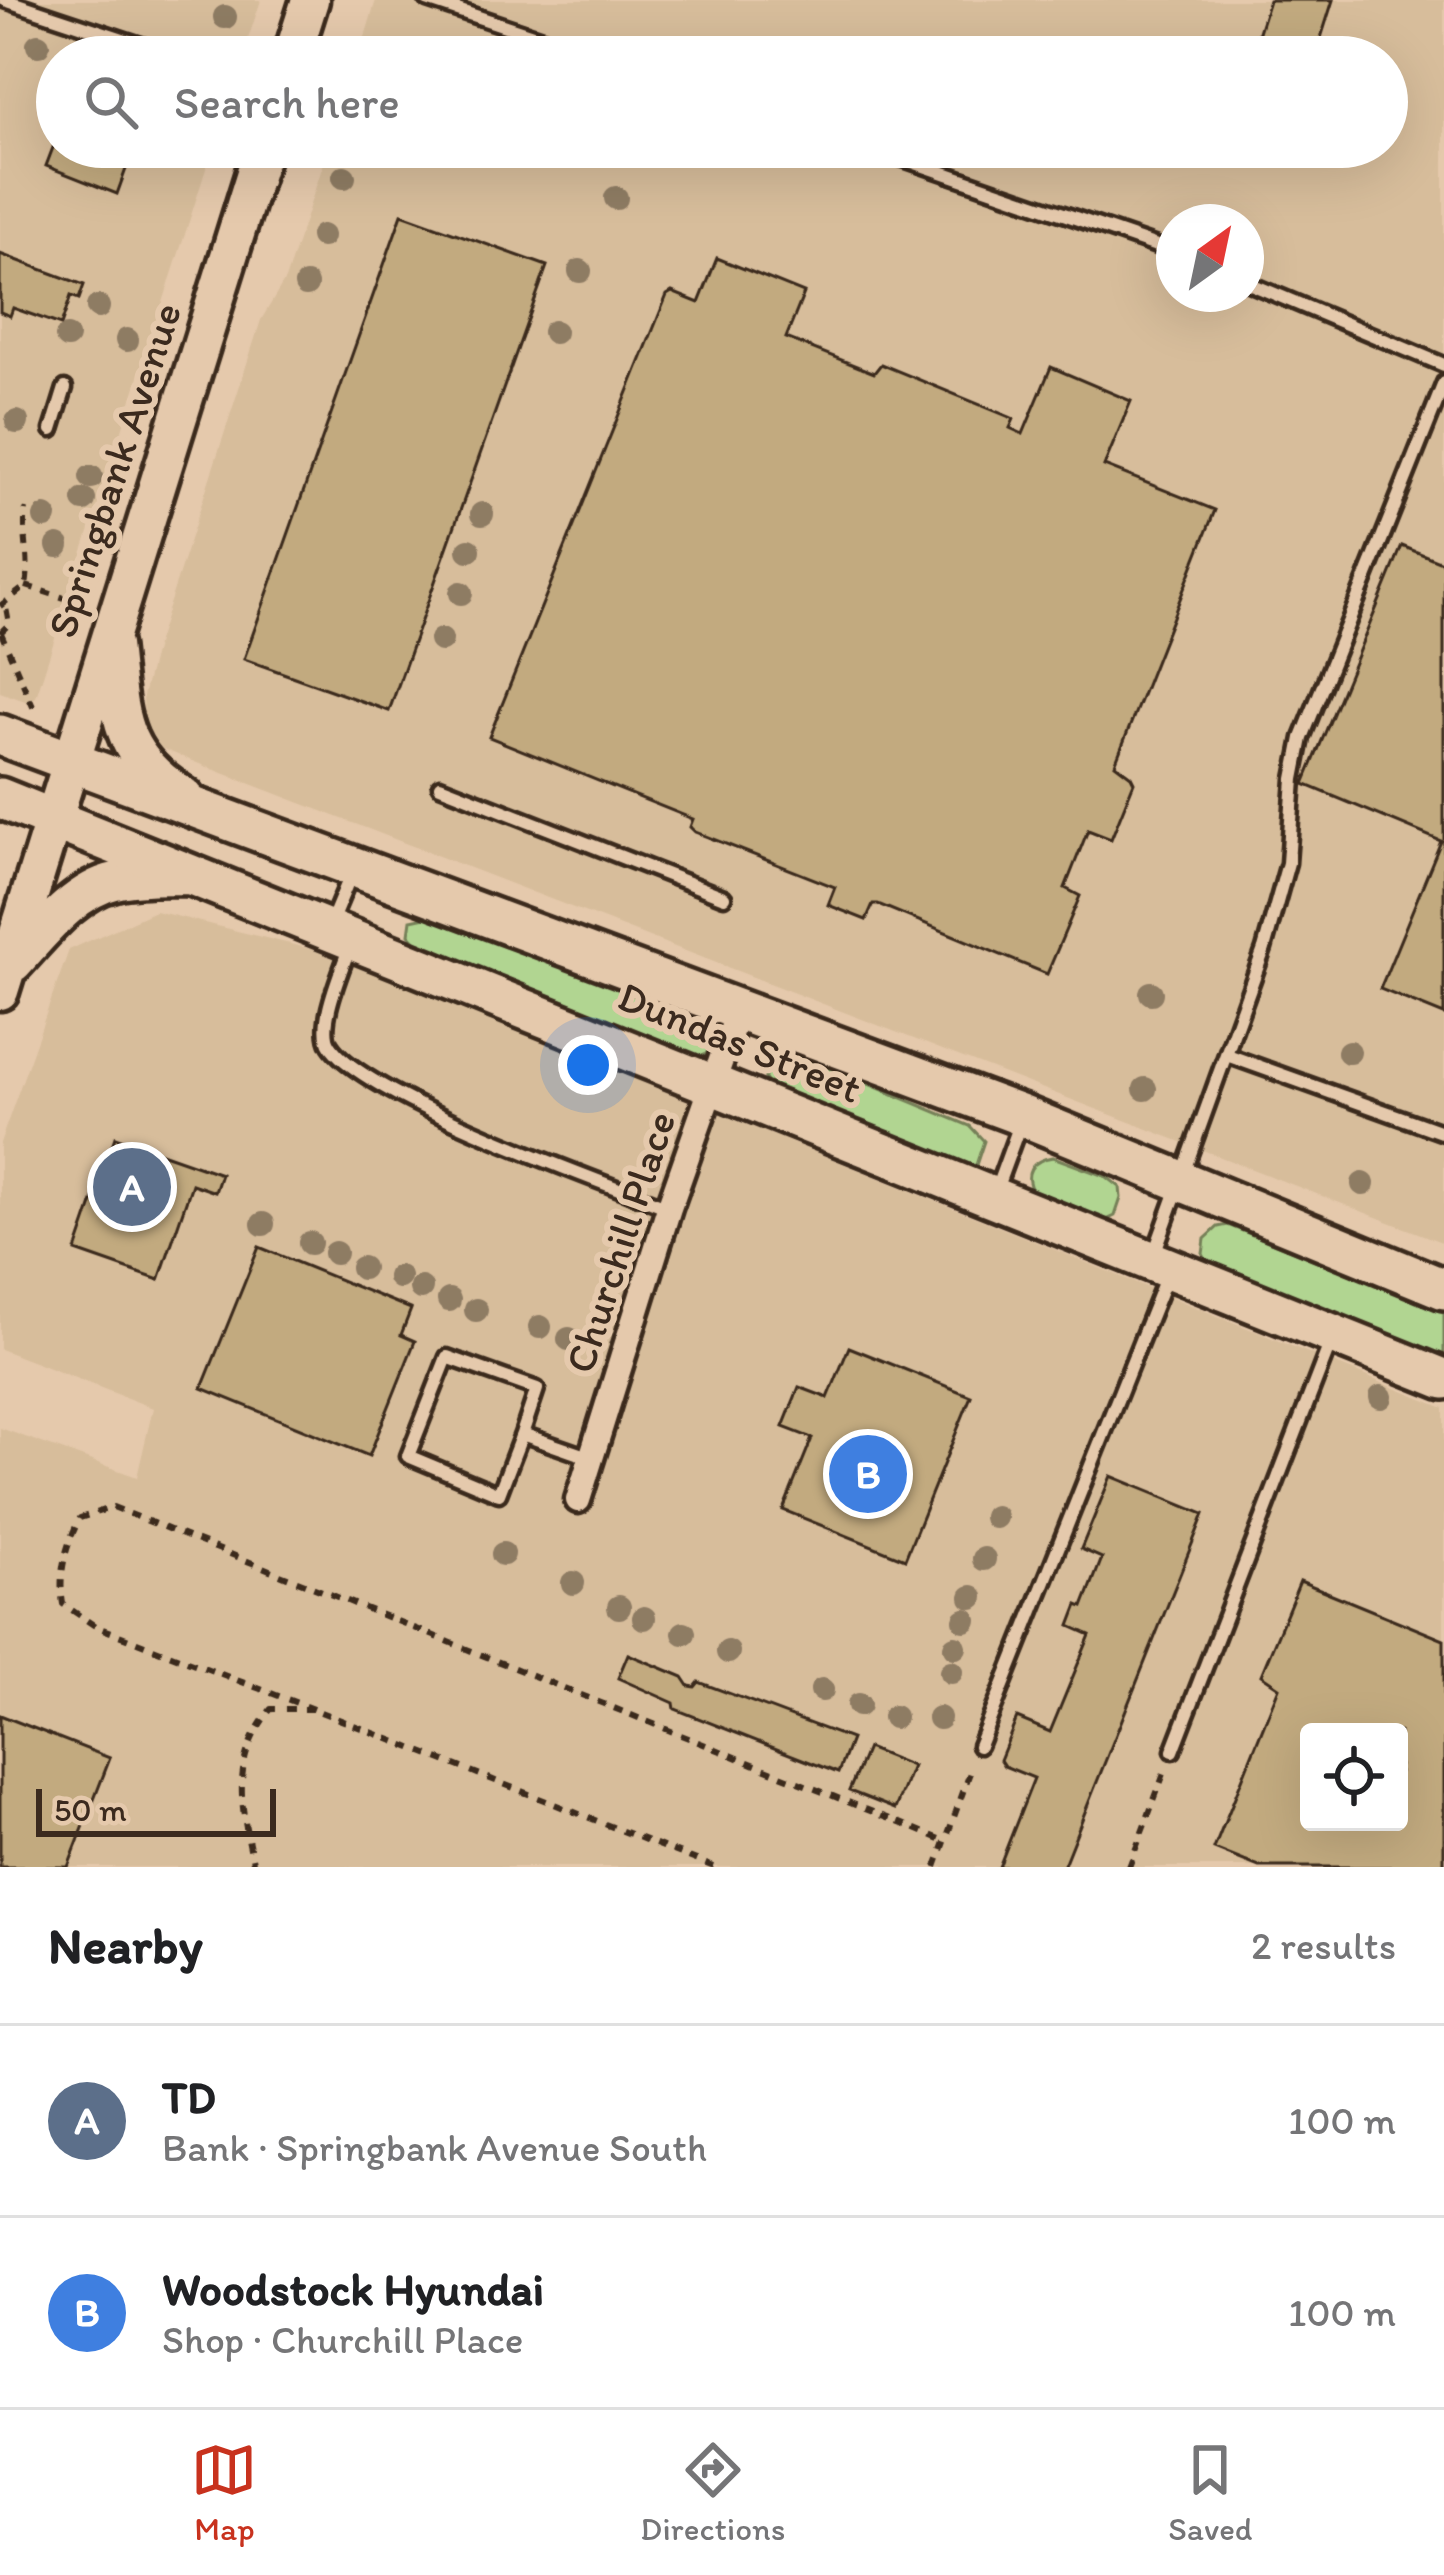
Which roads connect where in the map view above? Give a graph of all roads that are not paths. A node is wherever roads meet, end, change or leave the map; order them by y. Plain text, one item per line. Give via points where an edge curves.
1 (5, 0) edge
2 (310, 0) edge
3 (427, 0) edge
4 (114, 36) edge
5 (299, 36) edge
6 (536, 36) edge
7 (256, 168) edge
8 (930, 168) edge
9 (1156, 246) edge
10 (1264, 290) edge
11 (1444, 365) edge
12 (1444, 383) edge
13 (64, 388) dead end
14 (52, 430) dead end
15 (110, 630) junction
16 (0, 735) edge
17 (69, 764) junction
18 (440, 786) dead end
19 (0, 798) edge
20 (220, 820) junction
21 (53, 821) junction
22 (352, 870) junction
23 (190, 876) junction
24 (724, 897) dead end
25 (339, 936) junction
26 (4, 981) edge
27 (739, 1010) junction
28 (1227, 1055) junction
29 (714, 1082) junction
30 (1022, 1116) junction
31 (1444, 1133) edge
32 (1184, 1180) junction
33 (994, 1196) junction
34 (669, 1208) junction
35 (1160, 1264) junction
36 (1444, 1288) edge
37 (1334, 1334) junction
38 (1444, 1379) edge
39 (522, 1434) junction
40 (591, 1457) junction
41 (578, 1500) dead end
42 (980, 1746) road end
43 (1173, 1751) road end

1 - 4 lane
2 - 5 main road
3 - 6 lane
7 - 15 main road, Springbank Avenue
8 - 9 lane
10 - 11 lane
12 - 28 lane via 1302,738 1288,863
13 - 14 lane
15 - 17 main road, Springbank Avenue
15 - 20 main road via 124,732 145,769
16 - 17 main road, Dundas Street
17 - 20 main road, Dundas Street
17 - 21 main road, Springbank Avenue
18 - 24 lane
19 - 21 main road, Dundas Street
20 - 22 main road, Dundas Street
21 - 23 main road, Dundas Street
21 - 26 main road, Springbank Avenue
22 - 25 lane
22 - 27 main road, Dundas Street
23 - 25 main road, Dundas Street
23 - 26 main road via 109,882 58,916
25 - 29 main road, Dundas Street
25 - 34 lane via 325,1025 328,1043 360,1074
27 - 29 street, Churchill Place
27 - 30 main road, Dundas Street
28 - 31 lane
28 - 32 lane
29 - 33 main road, Dundas Street
29 - 34 street, Churchill Place
30 - 32 main road, Dundas Street
30 - 33 lane
32 - 35 lane
32 - 36 main road, Dundas Street
33 - 35 main road, Dundas Street
34 - 40 street, Churchill Place
35 - 37 main road, Dundas Street
35 - 42 lane
37 - 38 main road, Dundas Street
37 - 43 lane
39 - 39 lane via 537,1389 447,1357 408,1456 499,1494
39 - 40 lane
40 - 41 street, Churchill Place

